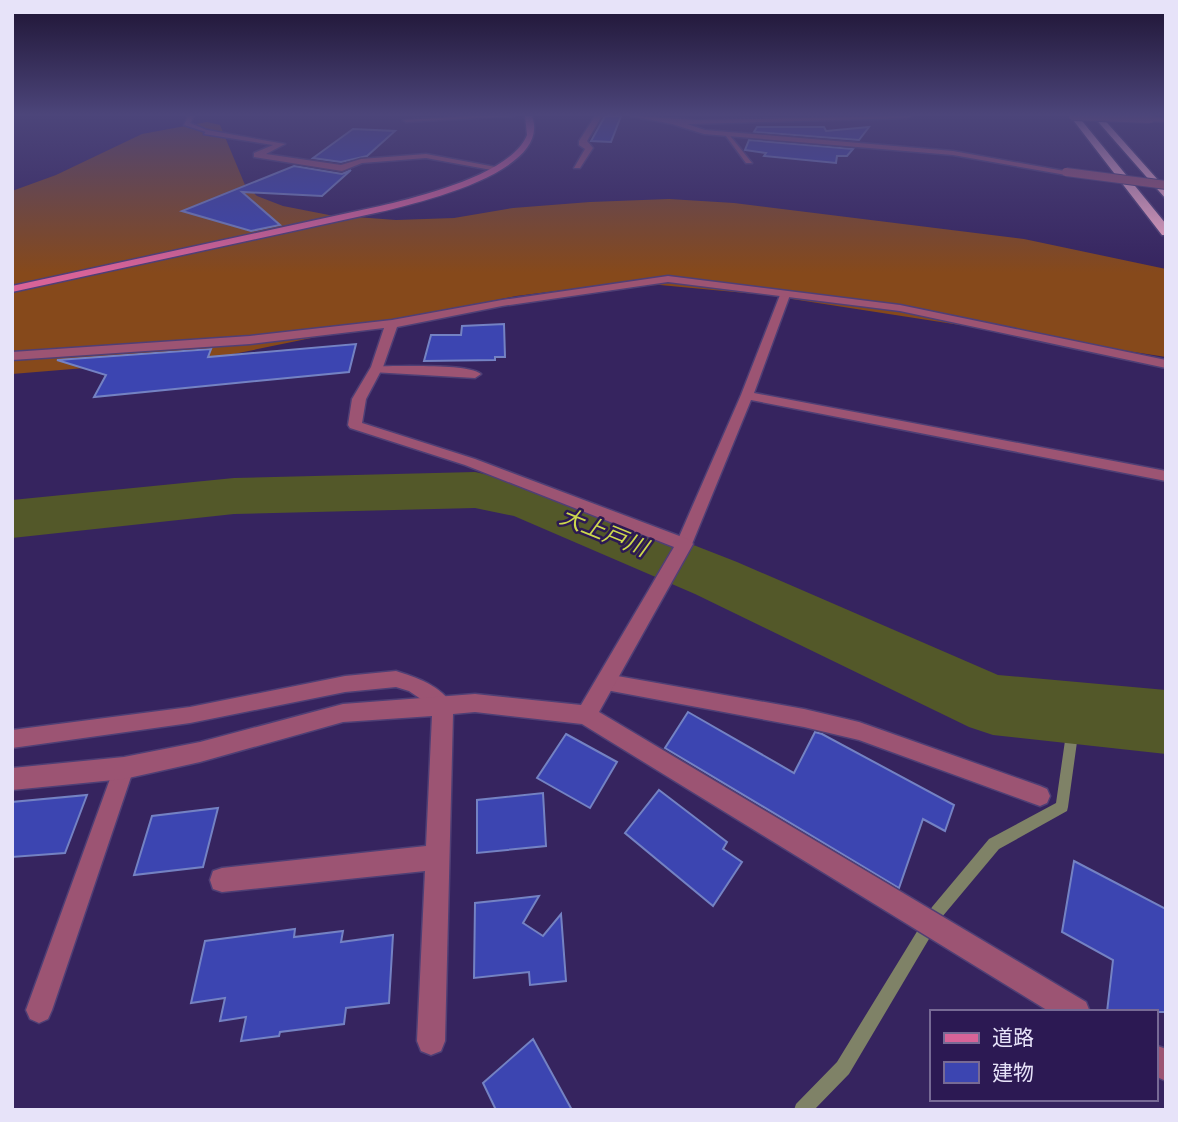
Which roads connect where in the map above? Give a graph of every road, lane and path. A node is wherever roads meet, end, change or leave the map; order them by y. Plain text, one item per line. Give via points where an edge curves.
1 (497, 168) edge
2 (1040, 168) edge
3 (1116, 168) edge
4 (1142, 168) edge
5 (1166, 185) edge
6 (1166, 196) edge
7 (1166, 232) edge
8 (12, 289) edge
9 (785, 295) junction
10 (392, 324) junction
11 (12, 356) edge
12 (1166, 364) edge
13 (376, 370) junction
14 (475, 374) dead end
15 (747, 395) junction
16 (1166, 476) edge
17 (684, 544) junction
18 (606, 682) junction
19 (443, 706) junction
20 (586, 715) junction
21 (12, 739) edge
22 (124, 768) junction
23 (12, 779) edge
24 (1041, 796) dead end
25 (438, 857) junction
26 (222, 880) dead end
27 (39, 1010) dead end
28 (1073, 1010) edge
29 (430, 1041) dead end

1 - 8 street via 393,205
2 - 5 street, bridge
3 - 7 highway
4 - 6 highway
9 - 10 street via 668,279
9 - 12 street via 900,308
9 - 15 lane
10 - 11 street via 250,340
10 - 13 street
13 - 14 lane
13 - 17 street via 359,399 355,425
15 - 16 lane
15 - 17 lane
17 - 18 street
18 - 20 street
18 - 24 lane via 672,698 833,724
19 - 20 street via 475,703
19 - 21 lane via 415,685 396,679 345,684 190,715
19 - 22 street via 343,713
19 - 25 street
20 - 28 street
22 - 23 street
22 - 27 lane
25 - 26 street
25 - 29 street

